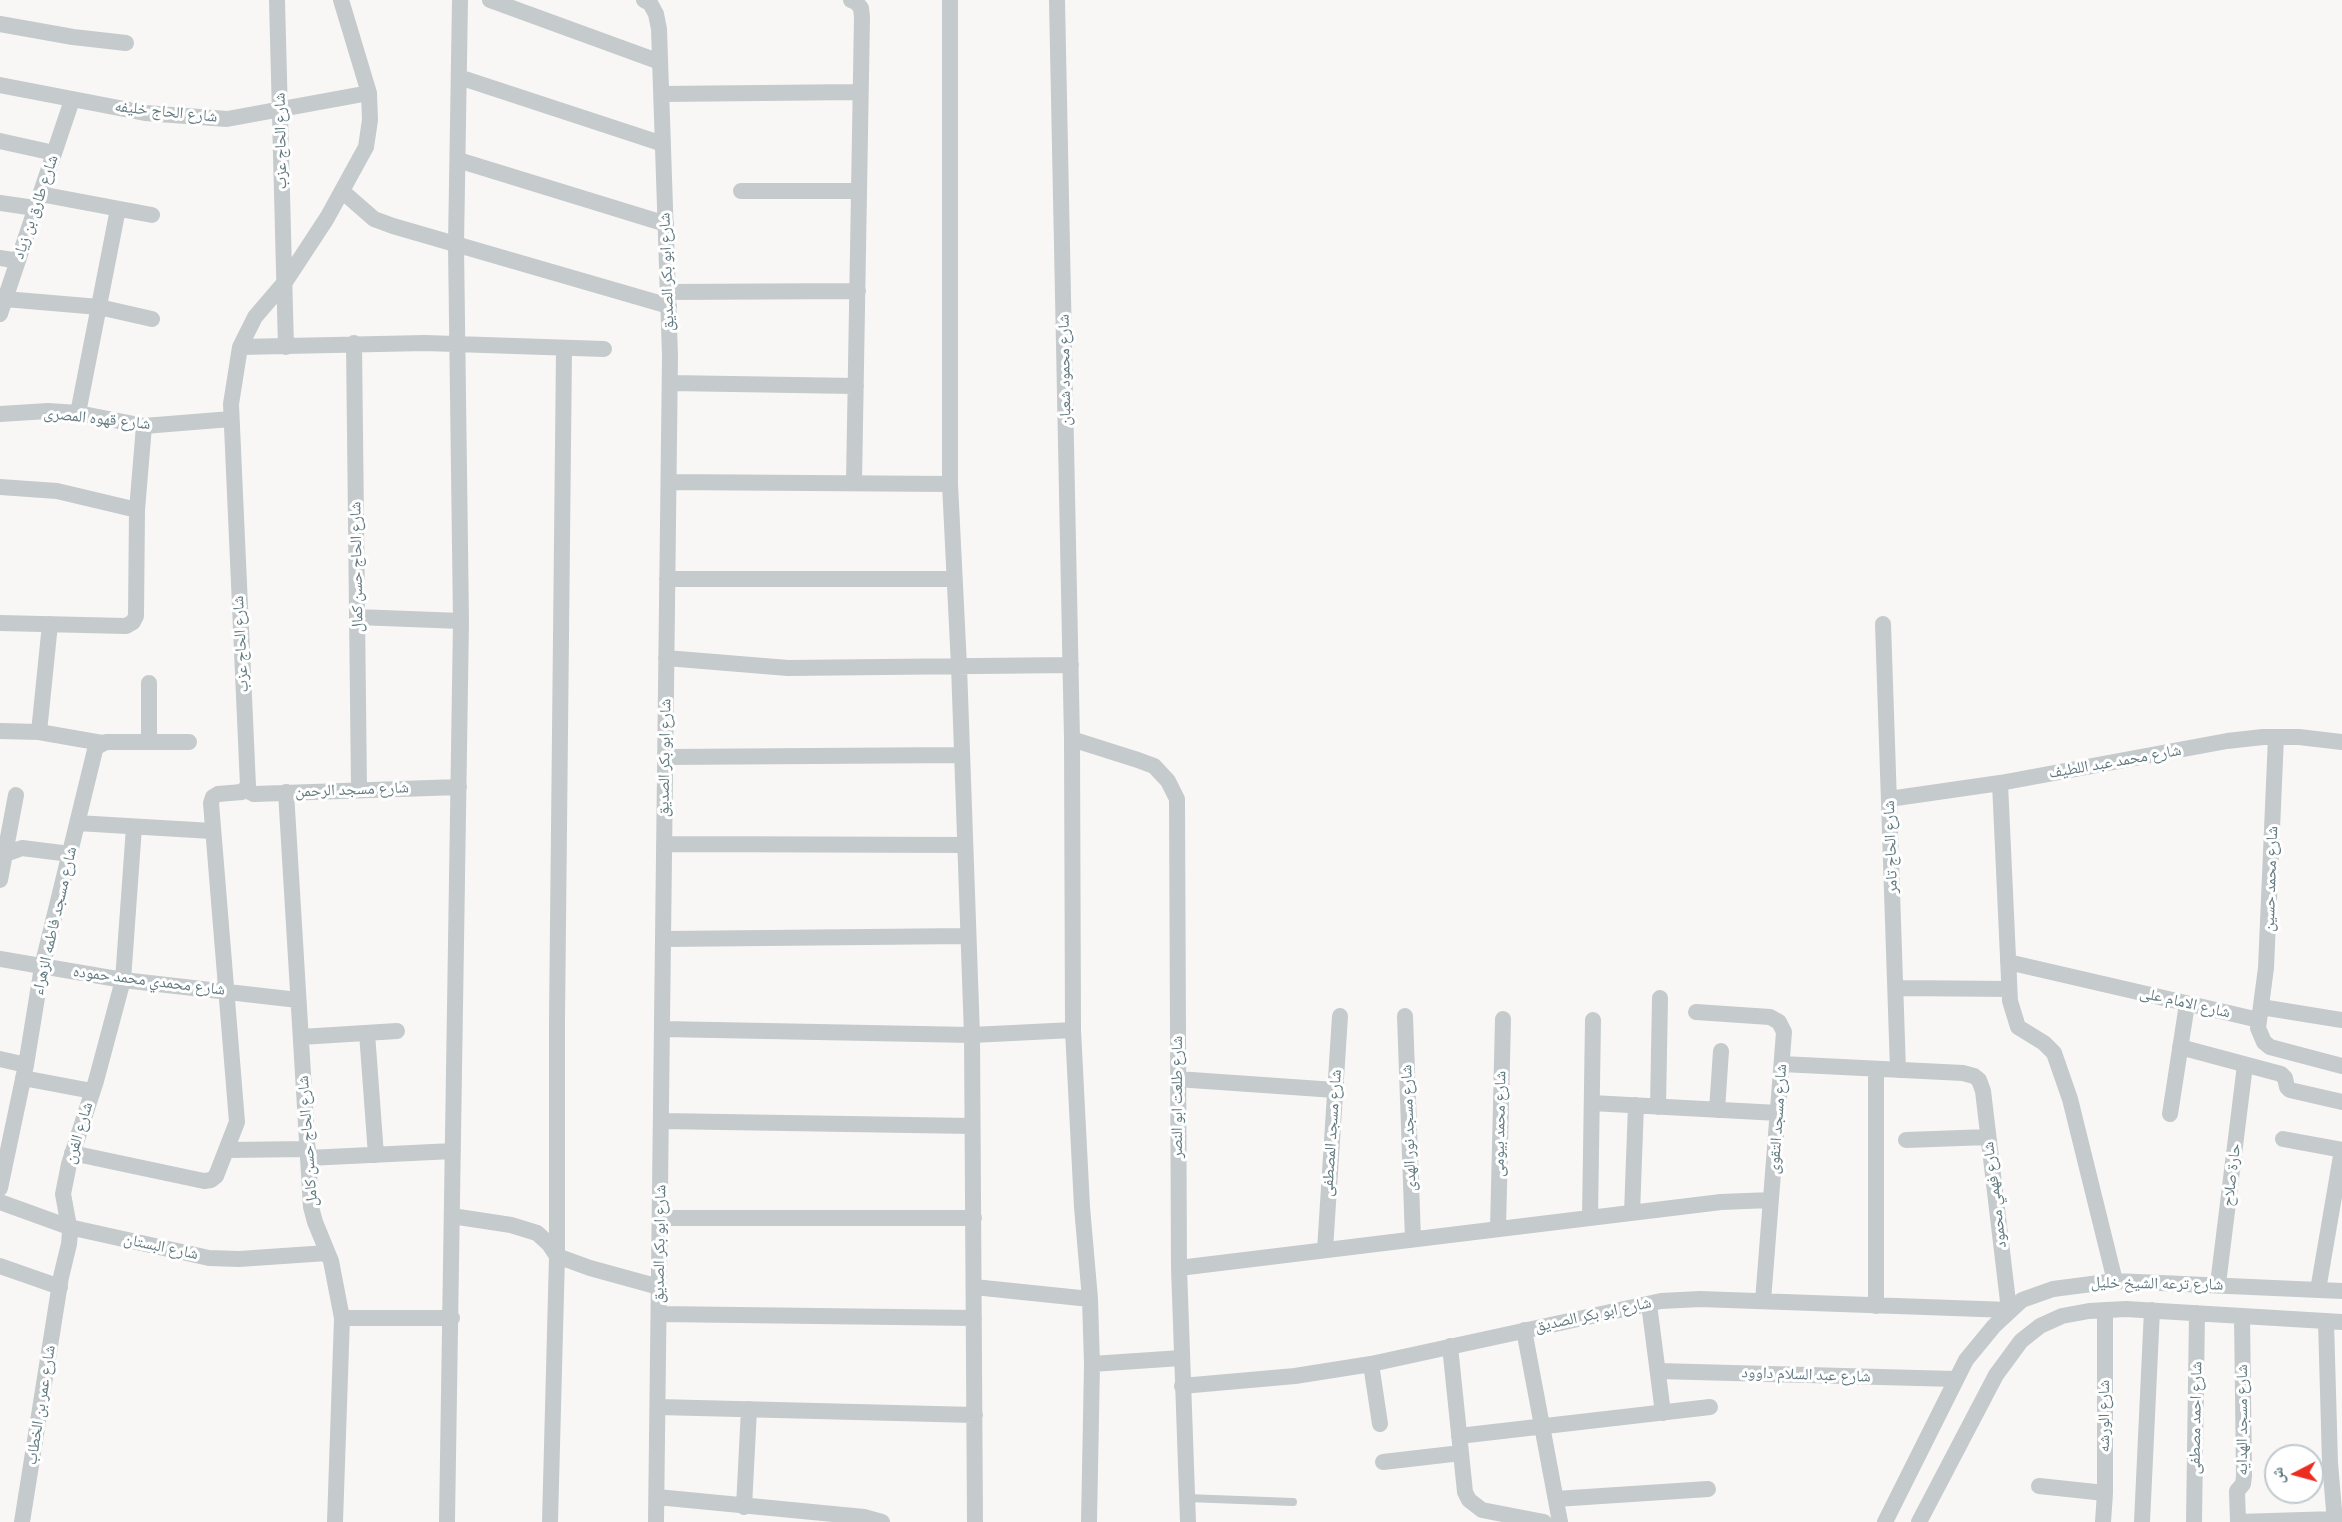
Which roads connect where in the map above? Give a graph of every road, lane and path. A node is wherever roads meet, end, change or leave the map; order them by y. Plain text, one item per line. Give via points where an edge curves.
1 (278, 0) edge
2 (341, 0) edge
3 (460, 0) edge
4 (490, 0) edge
5 (644, 0) edge
6 (852, 0) edge
7 (950, 0) edge
8 (1057, 0) edge
9 (0, 24) edge
10 (126, 43) dead end
11 (660, 62) junction
12 (459, 77) junction
13 (0, 85) edge
14 (860, 92) junction
15 (369, 93) junction
16 (662, 94) junction
17 (72, 100) junction
18 (280, 110) junction
19 (0, 141) edge
20 (663, 144) junction
21 (54, 153) junction
22 (458, 160) junction
23 (342, 191) junction
24 (741, 191) dead end
25 (859, 191) junction
26 (38, 201) junction
27 (0, 203) edge
28 (118, 208) junction
29 (152, 215) dead end
30 (666, 224) junction
31 (456, 245) junction
32 (0, 258) edge
33 (18, 261) junction
34 (285, 282) junction
35 (858, 291) junction
36 (668, 299) junction
37 (3, 307) edge
38 (99, 307) junction
39 (152, 319) dead end
40 (354, 344) junction
41 (458, 345) junction
42 (240, 347) junction
43 (286, 347) junction
44 (564, 349) junction
45 (604, 349) dead end
46 (670, 383) junction
47 (856, 386) junction
48 (78, 413) junction
49 (0, 414) edge
50 (231, 419) junction
51 (144, 426) junction
52 (669, 482) junction
53 (854, 483) junction
54 (950, 484) junction
55 (0, 487) edge
56 (137, 510) junction
57 (667, 579) junction
58 (953, 579) junction
59 (357, 617) junction
60 (461, 621) junction
61 (0, 623) edge
62 (50, 624) junction
63 (1883, 624) dead end
64 (666, 658) junction
65 (1071, 665) junction
66 (959, 666) junction
67 (149, 683) dead end
68 (0, 731) edge
69 (39, 732) junction
70 (2277, 737) junction
71 (1072, 739) junction
72 (149, 742) junction
73 (189, 742) dead end
74 (2342, 742) edge
75 (102, 743) junction
76 (962, 755) junction
77 (665, 757) junction
78 (2000, 783) junction
79 (459, 787) junction
80 (246, 790) junction
81 (359, 790) junction
82 (286, 792) junction
83 (16, 795) dead end
84 (1889, 798) junction
85 (77, 823) junction
86 (134, 827) junction
87 (212, 831) junction
88 (664, 844) junction
89 (965, 845) junction
90 (70, 854) junction
91 (2, 856) edge
92 (0, 880) edge
93 (968, 936) junction
94 (664, 939) junction
95 (0, 960) edge
96 (2008, 962) junction
97 (42, 967) junction
98 (123, 980) junction
99 (1896, 988) junction
100 (2009, 989) junction
101 (226, 991) junction
102 (1660, 998) dead end
103 (298, 999) junction
104 (2187, 1004) junction
105 (1696, 1012) dead end
106 (2260, 1013) junction
107 (1340, 1016) dead end
108 (1405, 1016) dead end
109 (1503, 1019) dead end
110 (1593, 1020) dead end
111 (2342, 1020) edge
112 (663, 1029) junction
113 (1073, 1030) junction
114 (397, 1031) dead end
115 (367, 1033) junction
116 (972, 1035) junction
117 (301, 1037) junction
118 (2180, 1047) junction
119 (1721, 1052) dead end
120 (0, 1059) edge
121 (1782, 1064) junction
122 (2246, 1065) junction
123 (2342, 1066) edge
124 (1876, 1069) junction
125 (1898, 1070) junction
126 (24, 1072) junction
127 (1178, 1078) junction
128 (1335, 1090) junction
129 (92, 1091) junction
130 (2342, 1102) edge
131 (1592, 1103) junction
132 (1636, 1105) junction
133 (1658, 1107) junction
134 (1717, 1110) junction
135 (1778, 1113) junction
136 (2170, 1114) dead end
137 (662, 1121) junction
138 (972, 1126) junction
139 (1988, 1137) junction
140 (2283, 1139) dead end
141 (1906, 1140) dead end
142 (227, 1150) junction
143 (2342, 1150) edge
144 (453, 1151) junction
145 (72, 1153) junction
146 (308, 1153) junction
147 (376, 1155) junction
148 (0, 1188) edge
149 (1771, 1200) junction
150 (0, 1202) edge
151 (1632, 1213) junction
152 (452, 1216) junction
153 (660, 1218) junction
154 (974, 1218) junction
155 (1590, 1218) junction
156 (69, 1227) junction
157 (1498, 1229) junction
158 (1413, 1239) junction
159 (1324, 1250) junction
160 (327, 1253) junction
161 (557, 1256) junction
162 (0, 1266) edge
163 (1179, 1268) junction
164 (2115, 1281) junction
165 (2218, 1284) junction
166 (60, 1287) junction
167 (659, 1287) junction
168 (974, 1287) junction
169 (2318, 1290) junction
170 (2342, 1291) edge
171 (1090, 1299) junction
172 (1763, 1301) junction
173 (1648, 1304) junction
174 (1876, 1306) junction
175 (2009, 1310) junction
176 (2105, 1310) junction
177 (2152, 1310) junction
178 (2197, 1313) junction
179 (659, 1314) junction
180 (2242, 1316) junction
181 (342, 1318) junction
182 (452, 1318) junction
183 (974, 1318) junction
184 (2334, 1322) edge
185 (1524, 1330) junction
186 (1450, 1346) junction
187 (1181, 1358) junction
188 (1092, 1364) junction
189 (1371, 1364) junction
190 (1658, 1371) junction
191 (1955, 1379) junction
192 (1182, 1386) junction
193 (658, 1407) junction
194 (1710, 1407) dead end
195 (749, 1409) junction
196 (1664, 1413) junction
197 (975, 1415) junction
198 (1380, 1424) dead end
199 (1542, 1426) junction
200 (1460, 1444) junction
201 (1383, 1462) dead end
202 (2336, 1463) edge
203 (2039, 1486) dead end
204 (1708, 1488) dead end
205 (2105, 1493) junction
206 (657, 1497) junction
207 (1187, 1498) junction
208 (1556, 1499) junction
209 (1293, 1502) dead end
210 (744, 1507) junction
211 (2335, 1521) edge
212 (22, 1522) edge
213 (335, 1522) edge
214 (447, 1522) edge
215 (550, 1522) edge
216 (656, 1522) edge
217 (882, 1522) edge
218 (975, 1522) edge
219 (1089, 1522) edge
220 (1188, 1522) edge
221 (1544, 1522) edge
222 (1560, 1522) edge
223 (1885, 1522) edge
224 (1919, 1522) edge
225 (2103, 1522) edge
226 (2142, 1522) edge
227 (2194, 1522) edge
228 (2238, 1522) edge

1 - 18 street, شارع الحاج عزب
2 - 15 street, شارع الحاج عزب
3 - 12 street
4 - 11 street
5 - 11 street, شارع ابو بكر الصديق via 656,14
6 - 14 street via 861,8
7 - 54 street
8 - 65 street, شارع محمود شعبان
9 - 10 street
11 - 16 street, شارع ابو بكر الصديق
12 - 20 street
12 - 22 street
13 - 17 street, شارع الحاج خليفه
14 - 16 street
14 - 25 street
15 - 18 street, شارع الحاج خليفه
15 - 23 street, شارع الحاج عزب via 366,147
16 - 20 street, شارع ابو بكر الصديق
17 - 18 street, شارع الحاج خليفه via 145,113 227,119
17 - 21 street, شارع طارق بن زياد
18 - 34 street, شارع الحاج عزب
19 - 21 street
20 - 30 street, شارع ابو بكر الصديق
21 - 26 street, شارع طارق بن زياد
22 - 30 street
22 - 31 street
23 - 31 street via 374,219
23 - 34 street, شارع الحاج عزب
24 - 25 street
25 - 35 street
26 - 27 street
26 - 28 street
26 - 33 street, شارع طارق بن زياد
28 - 29 street
28 - 38 street
30 - 36 street, شارع ابو بكر الصديق
31 - 36 street
31 - 41 street
32 - 33 street
33 - 37 street, شارع طارق بن زياد
34 - 42 street, شارع الحاج عزب via 255,317
34 - 43 street, شارع الحاج عزب
35 - 36 street
35 - 47 street
36 - 46 street, شارع ابو بكر الصديق
37 - 38 street
38 - 39 street
38 - 48 street
40 - 41 street
40 - 43 street
40 - 59 street, شارع الحاج حسن كمال
41 - 44 street
41 - 60 street
42 - 43 street
42 - 50 street, شارع الحاج عزب
44 - 45 street
44 - 161 street
46 - 47 street
46 - 52 street, شارع ابو بكر الصديق
47 - 53 street
48 - 49 street, شارع قهوه المصرى
48 - 51 street, شارع قهوه المصرى
50 - 51 street, شارع قهوه المصرى
50 - 80 street, شارع الحاج عزب
51 - 56 street
52 - 53 street
52 - 57 street, شارع ابو بكر الصديق
53 - 54 street
54 - 58 street
55 - 56 street via 57,491
56 - 62 street via 133,622 126,626
57 - 58 street
57 - 64 street, شارع ابو بكر الصديق
58 - 66 street
59 - 60 street
59 - 81 street, شارع الحاج حسن كمال
60 - 79 street
61 - 62 street
62 - 69 street
63 - 84 street, شارع الحاج تامر
64 - 66 street via 788,668
64 - 77 street, شارع ابو بكر الصديق
65 - 66 street
65 - 71 street, شارع محمود شعبان
66 - 76 street
67 - 72 street
68 - 69 street
69 - 75 street
70 - 74 street, شارع محمد عبد اللطيف
70 - 78 street, شارع محمد عبد اللطيف via 2227,741
70 - 106 street, شارع محمد حسين via 2268,940
71 - 113 street, شارع محمود شعبان
71 - 127 street, شارع طلعت ابو النصر via 1154,766 1177,799
72 - 73 street
72 - 75 street
75 - 85 street, شارع مسجد فاطمه الزهراء via 95,750
76 - 77 street
76 - 89 street
77 - 88 street, شارع ابو بكر الصديق
78 - 84 street, شارع محمد عبد اللطيف
78 - 96 street
79 - 81 street, شارع مسجد الرحمن
79 - 144 street
80 - 82 street, شارع مسجد الرحمن via 254,794
80 - 87 street via 213,797
81 - 82 street, شارع مسجد الرحمن
82 - 103 street, شارع الحاج حسن كامل
83 - 91 street
84 - 99 street, شارع الحاج تامر
85 - 86 street
85 - 90 street, شارع مسجد فاطمه الزهراء
86 - 87 street
86 - 98 street, شارع الفرن
87 - 101 street
88 - 89 street
88 - 94 street, شارع ابو بكر الصديق
89 - 93 street
90 - 91 street via 22,848
90 - 97 street, شارع مسجد فاطمه الزهراء
91 - 92 street
93 - 94 street
93 - 116 street
94 - 112 street, شارع ابو بكر الصديق
95 - 97 street, شارع محمدي محمد حموده
96 - 100 street
96 - 104 street, شارع الامام على
97 - 98 street, شارع محمدي محمد حموده
97 - 126 street, شارع مسجد فاطمه الزهراء
98 - 101 street, شارع محمدي محمد حموده
98 - 129 street, شارع الفرن
99 - 100 street
99 - 125 street, شارع الحاج تامر
100 - 164 street via 2018,1027 2054,1053 2070,1099
101 - 103 street, شارع محمدي محمد حموده
101 - 142 street via 237,1111 235,1132
102 - 133 street
103 - 117 street, شارع الحاج حسن كامل
104 - 106 street, شارع الامام على
104 - 118 street
105 - 121 street, شارع مسجد التقوى via 1775,1018 1784,1032
106 - 111 street, شارع الامام على
106 - 123 street via 2260,1036 2270,1047
107 - 128 street, شارع مسجد المصطفى
108 - 158 street, شارع مسجد نور الهدى
109 - 157 street, شارع محمد بيومى
110 - 131 street
112 - 116 street
112 - 137 street, شارع ابو بكر الصديق
113 - 116 street
113 - 171 street, شارع محمود شعبان
114 - 115 street
115 - 117 street
115 - 147 street
116 - 138 street
117 - 146 street, شارع الحاج حسن كامل
118 - 122 street
118 - 136 street
119 - 134 street
120 - 126 street
121 - 124 street
121 - 135 street, شارع مسجد التقوى
122 - 130 street via 2281,1074 2290,1090
122 - 165 street, حارة صلاح
124 - 125 street
124 - 174 street
125 - 139 street, شارع فهمي محمود via 1969,1074 1979,1080
126 - 129 street
126 - 148 street, شارع مسجد فاطمه الزهراء
127 - 128 street
127 - 163 street, شارع طلعت ابو النصر
128 - 159 street, شارع مسجد المصطفى
129 - 145 street, شارع الفرن
131 - 132 street
131 - 155 street
132 - 133 street
132 - 151 street
133 - 134 street
134 - 135 street
135 - 149 street, شارع مسجد التقوى
137 - 138 street
137 - 153 street, شارع ابو بكر الصديق
138 - 154 street
139 - 141 street
139 - 175 street, شارع فهمي محمود
140 - 143 street
142 - 145 street via 216,1176 204,1181
142 - 146 street
143 - 169 street
144 - 147 street
144 - 152 street
145 - 156 street, شارع الفرن via 63,1194
146 - 147 street
146 - 160 street, شارع الحاج حسن كامل via 311,1207
149 - 151 street via 1738,1200
149 - 172 street, شارع مسجد التقوى
150 - 156 street, شارع البستان
151 - 155 street
152 - 161 street via 537,1233
152 - 182 street
153 - 154 street
153 - 167 street, شارع ابو بكر الصديق
154 - 168 street
155 - 157 street
156 - 160 street, شارع البستان via 209,1258
156 - 166 street, شارع الفرن
157 - 158 street
158 - 159 street
159 - 163 street
160 - 181 street, شارع الحاج حسن كامل
161 - 167 street
161 - 215 street
162 - 166 street
163 - 187 street, شارع طلعت ابو النصر
164 - 165 street, شارع ترعه الشيخ خليل
164 - 175 street, شارع ترعه الشيخ خليل via 2053,1288 2022,1300
165 - 169 street, شارع ترعه الشيخ خليل
166 - 212 street, شارع عمر بن الخطاب
167 - 179 street, شارع ابو بكر الصديق
168 - 171 street
168 - 183 street
169 - 170 street, شارع ترعه الشيخ خليل
171 - 188 street, شارع محمود شعبان
172 - 173 street, شارع ابو بكر الصديق via 1700,1299
172 - 174 street, شارع ابو بكر الصديق
173 - 185 street, شارع ابو بكر الصديق
173 - 190 street
174 - 175 street, شارع ابو بكر الصديق
175 - 191 street, شارع ترعه الشيخ خليل via 1979,1343
176 - 177 street, شارع ترعه الشيخ خليل
176 - 205 street, شارع الورشه
176 - 224 street, شارع ترعه الشيخ خليل via 2062,1316 2021,1341 1988,1389
177 - 178 street, شارع ترعه الشيخ خليل
177 - 226 street
178 - 180 street, شارع ترعه الشيخ خليل
178 - 227 street, شارع احمد مصطفى
179 - 183 street
179 - 193 street, شارع ابو بكر الصديق
180 - 184 street, شارع ترعه الشيخ خليل
180 - 228 street, شارع مسجد الهدايه via 2244,1476 2237,1491
181 - 182 street
181 - 213 street, شارع الحاج حسن كامل
182 - 214 street
183 - 197 street
184 - 202 street
185 - 186 street, شارع ابو بكر الصديق
185 - 199 street
186 - 189 street, شارع ابو بكر الصديق
186 - 200 street
187 - 188 street
187 - 192 street, شارع طلعت ابو النصر
188 - 219 street, شارع محمود شعبان
189 - 192 street, شارع ابو بكر الصديق via 1295,1376
189 - 198 street
190 - 191 street, شارع عبد السلام داوود
190 - 196 street
191 - 223 street, شارع ترعه الشيخ خليل
192 - 207 street, شارع طلعت ابو النصر
193 - 195 street
193 - 206 street, شارع ابو بكر الصديق
194 - 196 street
195 - 197 street
195 - 210 street
196 - 199 street
197 - 218 street
199 - 200 street
199 - 208 street
200 - 201 street
200 - 221 street via 1465,1492 1474,1506
202 - 211 street
203 - 205 street
204 - 208 street
205 - 225 street, شارع الورشه
206 - 210 street
206 - 216 street, شارع ابو بكر الصديق
207 - 209 lane
207 - 220 street, شارع طلعت ابو النصر
208 - 222 street
210 - 217 street via 864,1517
211 - 228 street

